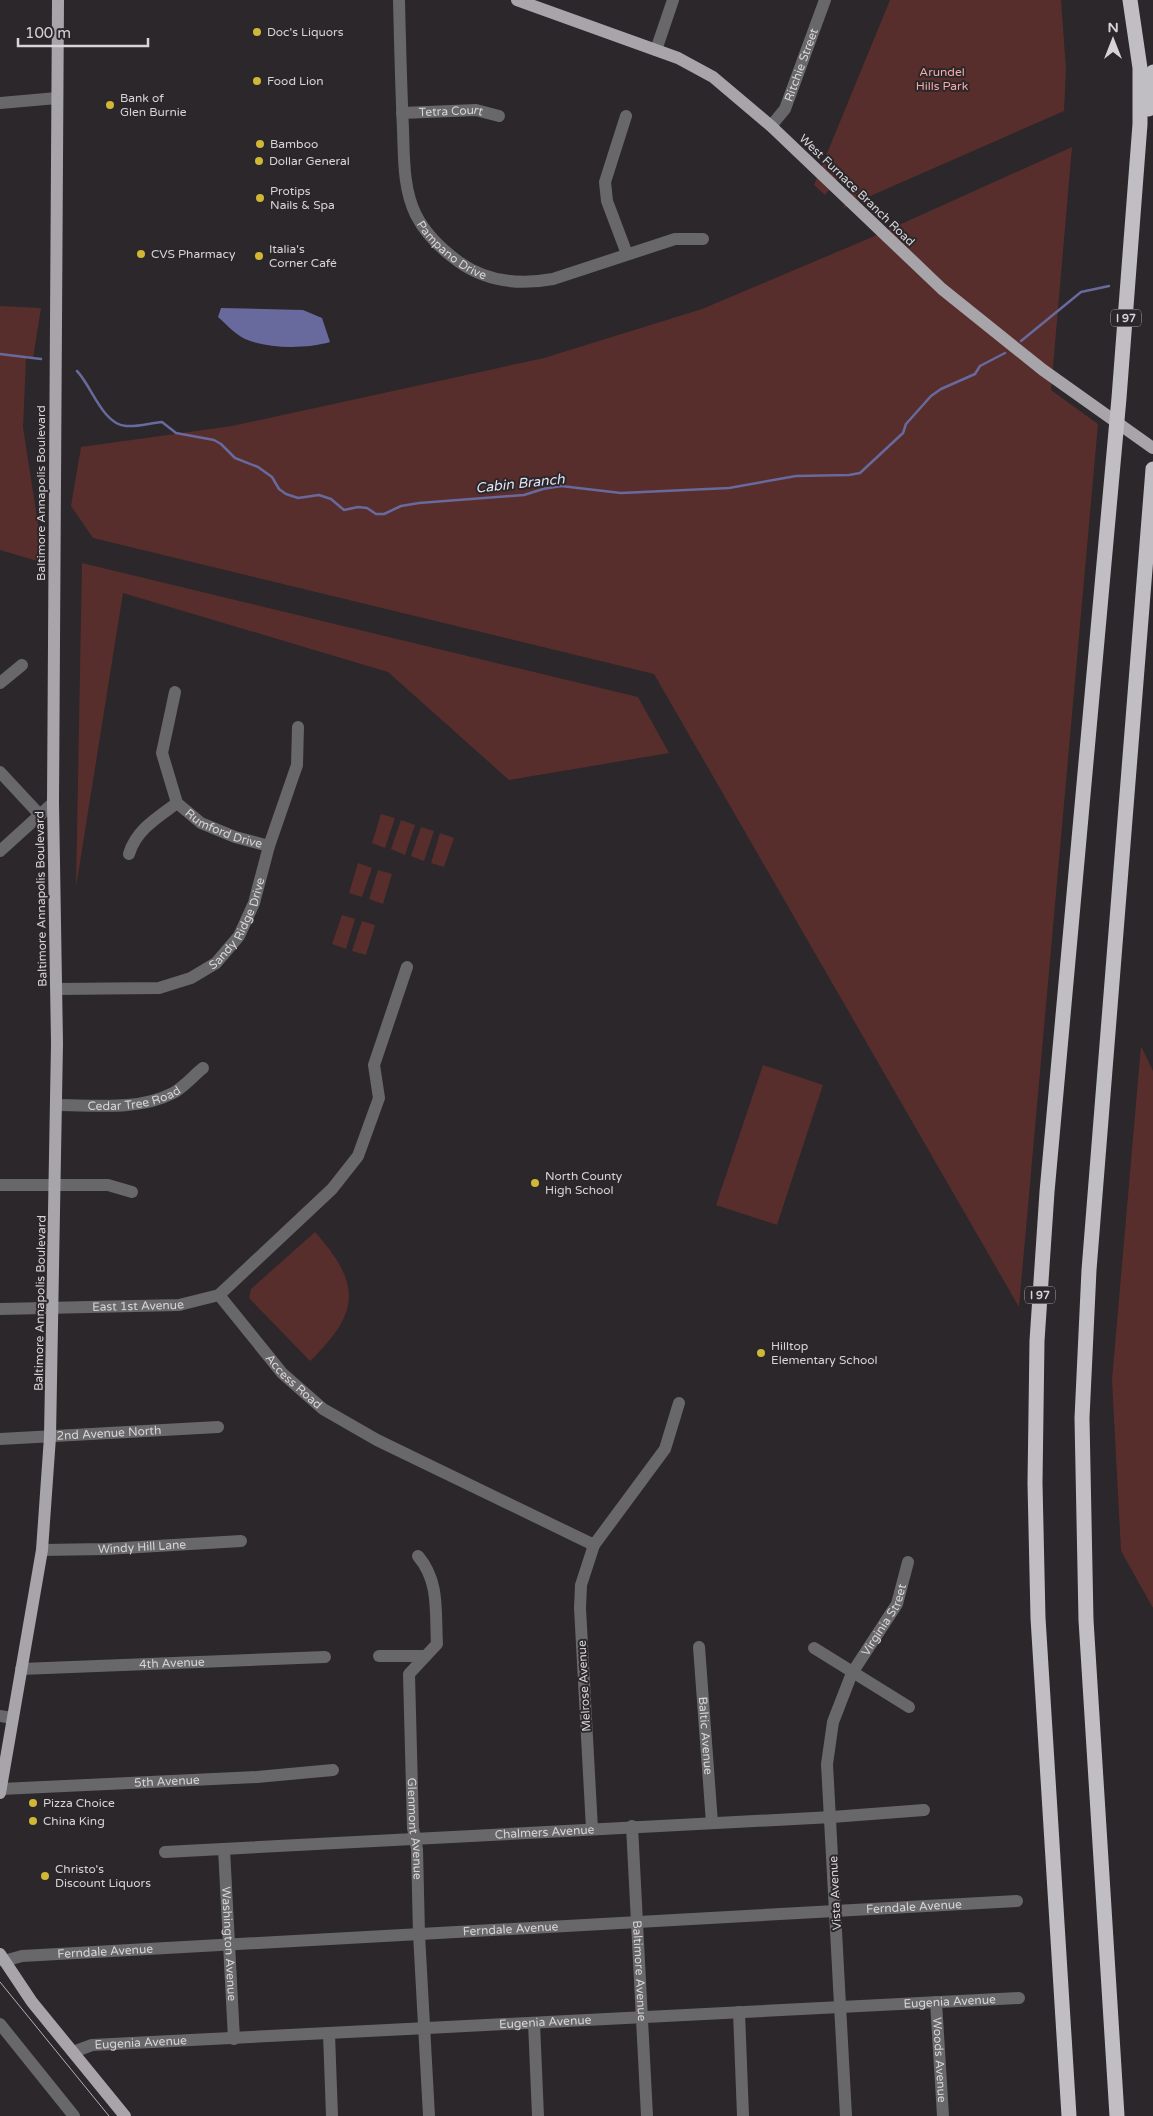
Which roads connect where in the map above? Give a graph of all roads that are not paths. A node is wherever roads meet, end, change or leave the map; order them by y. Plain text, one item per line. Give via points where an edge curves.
1 (58, 0) edge
2 (399, 0) edge
3 (673, 0) edge
4 (825, 0) edge
5 (1130, 0) edge
6 (524, 1) edge
7 (656, 50) junction
8 (1153, 72) edge
9 (57, 98) junction
10 (0, 103) edge
11 (402, 113) junction
12 (499, 116) dead end
13 (626, 116) dead end
14 (770, 126) junction
15 (703, 240) dead end
16 (627, 254) junction
17 (1130, 269) junction
18 (1153, 448) edge
19 (1153, 473) edge
20 (1153, 573) edge
21 (22, 665) dead end
22 (0, 683) edge
23 (175, 692) dead end
24 (298, 727) dead end
25 (0, 772) edge
26 (53, 803) junction
27 (177, 803) junction
28 (40, 815) junction
29 (1124, 834) junction
30 (269, 846) junction
31 (0, 851) edge
32 (129, 854) dead end
33 (407, 967) dead end
34 (57, 989) junction
35 (203, 1068) dead end
36 (56, 1106) junction
37 (0, 1185) edge
38 (56, 1185) junction
39 (132, 1192) dead end
40 (219, 1295) junction
41 (54, 1308) junction
42 (0, 1310) edge
43 (679, 1403) dead end
44 (218, 1427) dead end
45 (0, 1438) edge
46 (50, 1438) junction
47 (241, 1541) dead end
48 (594, 1545) junction
49 (42, 1550) junction
50 (418, 1556) dead end
51 (908, 1562) dead end
52 (699, 1647) dead end
53 (814, 1648) dead end
54 (379, 1656) dead end
55 (425, 1656) junction
56 (325, 1657) dead end
57 (21, 1669) junction
58 (852, 1673) junction
59 (909, 1707) dead end
60 (6, 1717) edge
61 (333, 1770) dead end
62 (2, 1772) edge
63 (0, 1791) edge
64 (924, 1810) dead end
65 (832, 1817) junction
66 (712, 1823) junction
67 (632, 1826) junction
68 (592, 1829) junction
69 (415, 1839) junction
70 (224, 1849) junction
71 (165, 1852) dead end
72 (1017, 1901) dead end
73 (835, 1911) junction
74 (637, 1922) junction
75 (419, 1934) junction
76 (229, 1944) junction
77 (2, 1957) edge
78 (1019, 1998) dead end
79 (936, 2002) junction
80 (841, 2007) junction
81 (739, 2012) junction
82 (641, 2018) junction
83 (534, 2023) junction
84 (0, 2024) edge
85 (424, 2029) junction
86 (329, 2034) junction
87 (234, 2039) junction
88 (73, 2052) junction
89 (74, 2116) edge
90 (125, 2116) edge
91 (332, 2116) edge
92 (430, 2116) edge
93 (538, 2116) edge
94 (647, 2116) edge
95 (743, 2116) edge
96 (846, 2116) edge
97 (943, 2116) edge
98 (1069, 2116) edge
99 (1117, 2116) edge

1 - 9 main road, Baltimore Annapolis Boulevard
2 - 11 street, Pampano Drive
3 - 7 street
4 - 14 street, Ritchie Street via 785,109
5 - 17 highway via 1141,92
6 - 7 main road, West Furnace Branch Road
7 - 14 main road, West Furnace Branch Road via 713,76
8 - 17 highway
9 - 10 street
9 - 26 main road, Baltimore Annapolis Boulevard
11 - 12 street, Tetra Court via 476,110
11 - 16 street, Pampano Drive via 405,178 415,213 443,250 472,271 502,280 534,282 553,279
13 - 16 street via 605,182 607,201
14 - 18 main road, West Furnace Branch Road via 942,290 1043,370
15 - 16 street, Pampano Drive via 675,239
17 - 98 highway, I 97 via 1047,1192 1037,1341 1035,1483 1038,1618
19 - 29 highway
20 - 29 highway
21 - 22 street
23 - 27 street, Rumford Drive via 162,753
24 - 30 street, Sandy Ridge Drive via 297,765
25 - 28 street
26 - 28 street
26 - 34 main road, Baltimore Annapolis Boulevard
27 - 30 street, Rumford Drive via 201,823
27 - 32 street via 144,829 132,842
28 - 31 street
29 - 99 highway via 1089,1270 1082,1428 1086,1620
30 - 34 street, Sandy Ridge Drive via 254,903 239,936 216,963 192,978 159,988
33 - 40 street via 374,1065 379,1098 358,1156 332,1189
34 - 36 main road, Baltimore Annapolis Boulevard
35 - 36 street, Cedar Tree Road via 174,1092 158,1100
36 - 38 main road, Baltimore Annapolis Boulevard
37 - 38 street
38 - 39 street via 108,1185
38 - 41 main road, Baltimore Annapolis Boulevard
40 - 41 street, East 1st Avenue via 179,1305
40 - 48 street, Access Road via 282,1373 323,1408 377,1440
41 - 42 street, East 1st Avenue
41 - 46 main road, Baltimore Annapolis Boulevard
43 - 48 street via 665,1449
44 - 46 street, 2nd Avenue North
45 - 46 street, 2nd Avenue North
46 - 49 main road, Baltimore Annapolis Boulevard
47 - 49 street, Windy Hill Lane
48 - 68 street, Melrose Avenue via 581,1585 580,1608
49 - 57 main road, Baltimore Annapolis Boulevard
50 - 55 street, Glenmont Avenue via 429,1569 434,1584 437,1644
51 - 58 street, Virginia Street via 897,1604
52 - 66 street, Baltic Avenue
53 - 58 street
54 - 55 street
55 - 69 street, Glenmont Avenue via 409,1674
56 - 57 street, 4th Avenue
57 - 60 main road, Baltimore Annapolis Boulevard
58 - 59 street
58 - 65 street, Vista Avenue via 833,1722 827,1764
60 - 62 main road, Baltimore Annapolis Boulevard
61 - 63 street, 5th Avenue via 257,1778
62 - 63 main road, Baltimore Annapolis Boulevard
64 - 65 street, Chalmers Avenue
65 - 66 street, Chalmers Avenue
65 - 73 street, Vista Avenue
66 - 67 street, Chalmers Avenue
67 - 68 street, Chalmers Avenue
67 - 74 street, Baltimore Avenue
68 - 69 street, Chalmers Avenue
69 - 70 street, Chalmers Avenue
69 - 75 street, Glenmont Avenue
70 - 71 street, Chalmers Avenue
70 - 76 street, Washington Avenue
72 - 73 street, Ferndale Avenue
73 - 74 street, Ferndale Avenue
73 - 80 street, Vista Avenue
74 - 75 street, Ferndale Avenue
74 - 82 street, Baltimore Avenue
75 - 76 street, Ferndale Avenue
75 - 85 street, Glenmont Avenue
76 - 77 street, Ferndale Avenue
76 - 87 street, Washington Avenue
77 - 88 main road via 26,1994
78 - 79 street, Eugenia Avenue
79 - 80 street, Eugenia Avenue
79 - 97 street, Woods Avenue
80 - 81 street, Eugenia Avenue
80 - 96 street, Vista Avenue
81 - 82 street, Eugenia Avenue
81 - 95 street
82 - 83 street, Eugenia Avenue
82 - 94 street, Baltimore Avenue
83 - 85 street, Eugenia Avenue
83 - 93 street
84 - 89 street
85 - 86 street, Eugenia Avenue
85 - 92 street, Glenmont Avenue
86 - 87 street, Eugenia Avenue
86 - 91 street
87 - 88 street, Eugenia Avenue via 92,2045
88 - 90 main road

